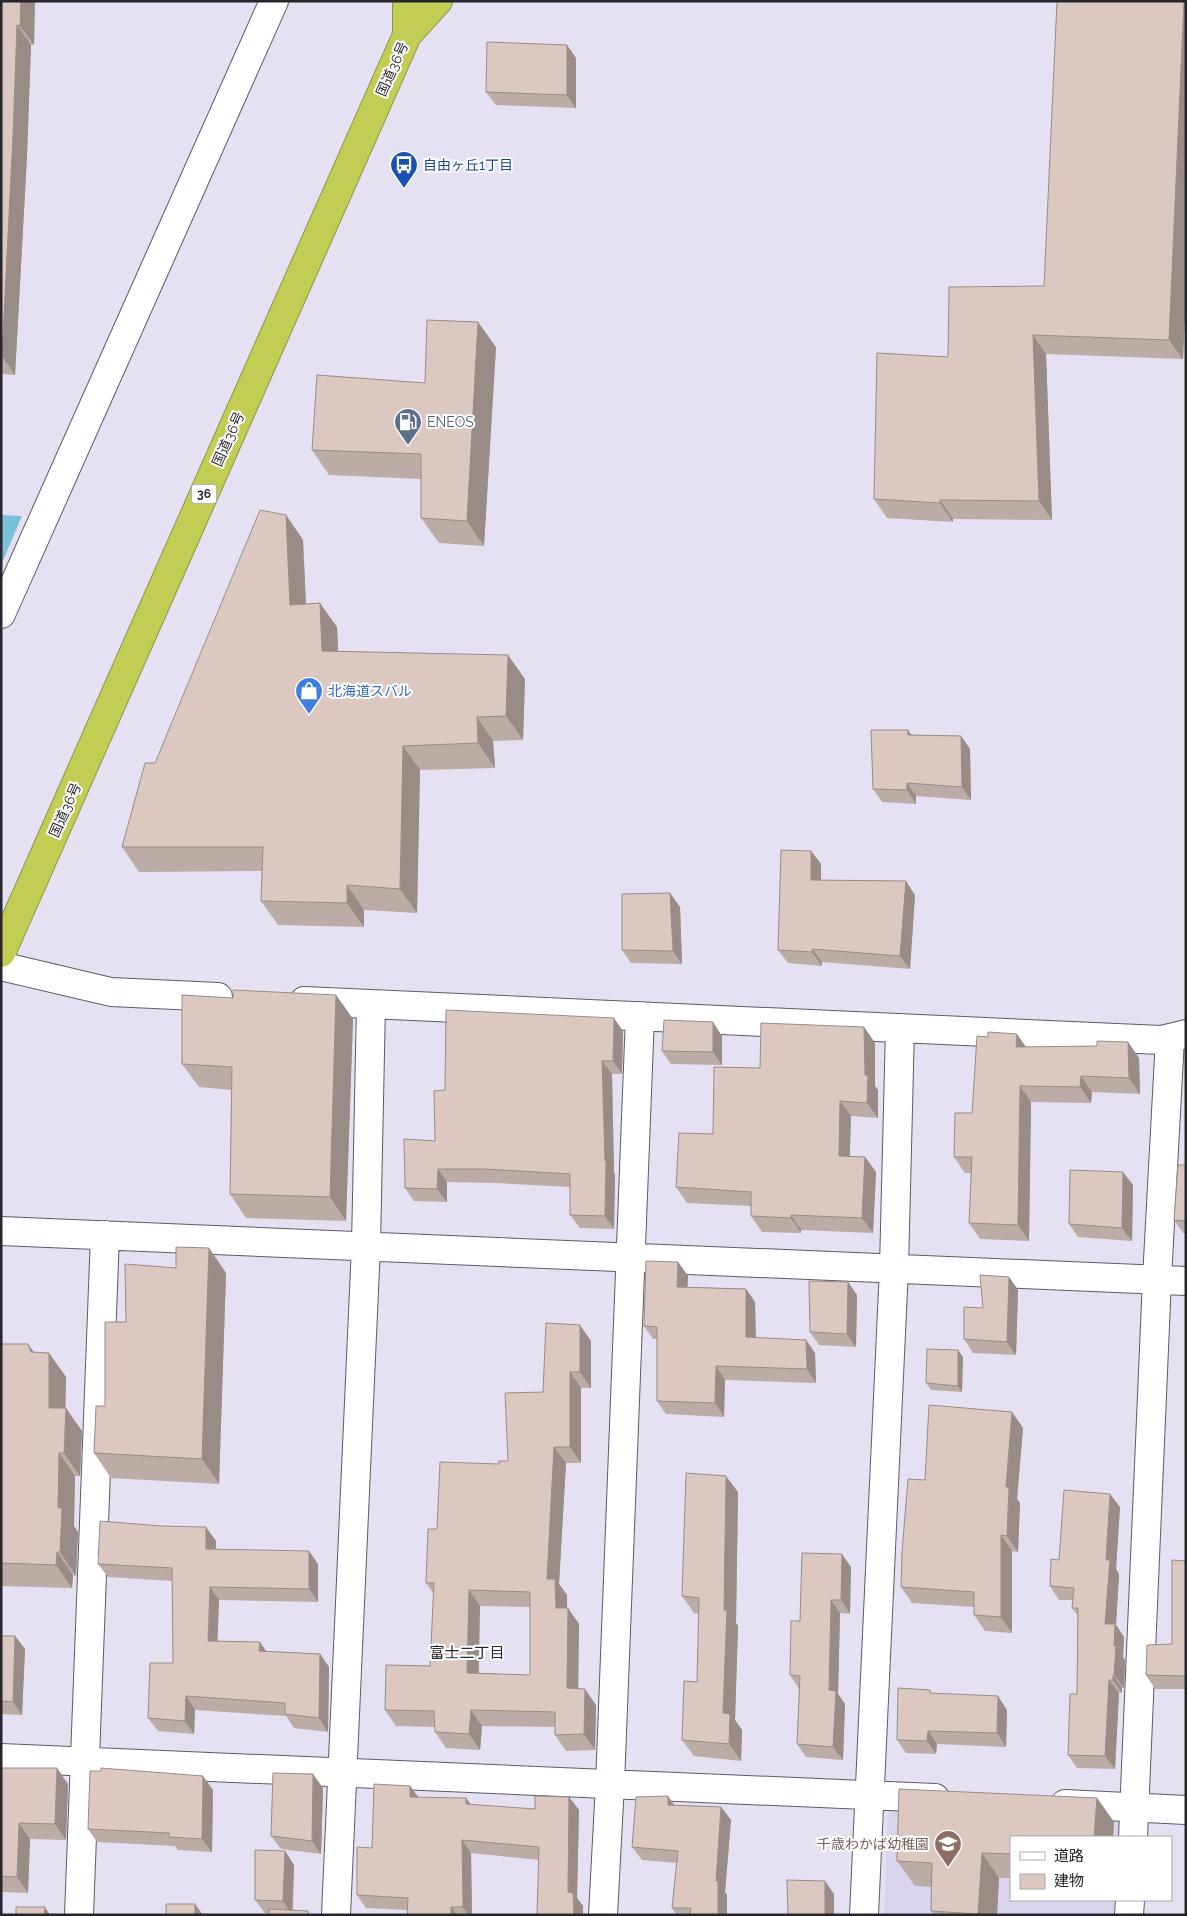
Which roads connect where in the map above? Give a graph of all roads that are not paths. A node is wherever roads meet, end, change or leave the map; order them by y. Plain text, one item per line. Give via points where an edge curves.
1 (274, 1) edge
2 (407, 1) edge
3 (438, 1) edge
4 (407, 35) junction
5 (1, 614) edge
6 (1, 953) edge
7 (1, 966) edge
8 (246, 998) edge
9 (275, 1000) edge
10 (371, 1004) junction
11 (640, 1016) junction
12 (900, 1028) junction
13 (1178, 1036) edge
14 (1, 1231) edge
15 (106, 1235) junction
16 (366, 1246) junction
17 (631, 1257) junction
18 (894, 1268) junction
19 (1157, 1279) junction
20 (1186, 1280) edge
21 (1, 1758) edge
22 (85, 1761) junction
23 (344, 1772) junction
24 (610, 1784) junction
25 (869, 1796) junction
26 (957, 1800) edge
27 (1036, 1803) edge
28 (1134, 1808) junction
29 (1186, 1810) edge
30 (1133, 1836) edge
31 (1130, 1901) edge
32 (79, 1915) edge
33 (336, 1915) edge
34 (603, 1915) edge
35 (864, 1915) edge
36 (1129, 1915) edge

1 - 5 street
2 - 4 highway, 国道36号 / 36
3 - 4 highway, 国道36号 / 36
4 - 6 highway, 国道36号 / 36
7 - 8 street via 111,992
9 - 10 street
10 - 11 street
10 - 16 street
11 - 12 street
11 - 17 street
12 - 13 street via 1161,1040
12 - 18 street
13 - 19 street
14 - 15 street
15 - 16 street
15 - 22 street
16 - 17 street
16 - 23 street
17 - 18 street
17 - 24 street
18 - 19 street
18 - 25 street
19 - 20 street
19 - 28 street
21 - 22 street
22 - 23 street
22 - 32 street
23 - 24 street
23 - 33 street
24 - 25 street
24 - 34 street
25 - 26 street
25 - 35 street
27 - 28 street
28 - 29 street
28 - 30 street
31 - 36 street

